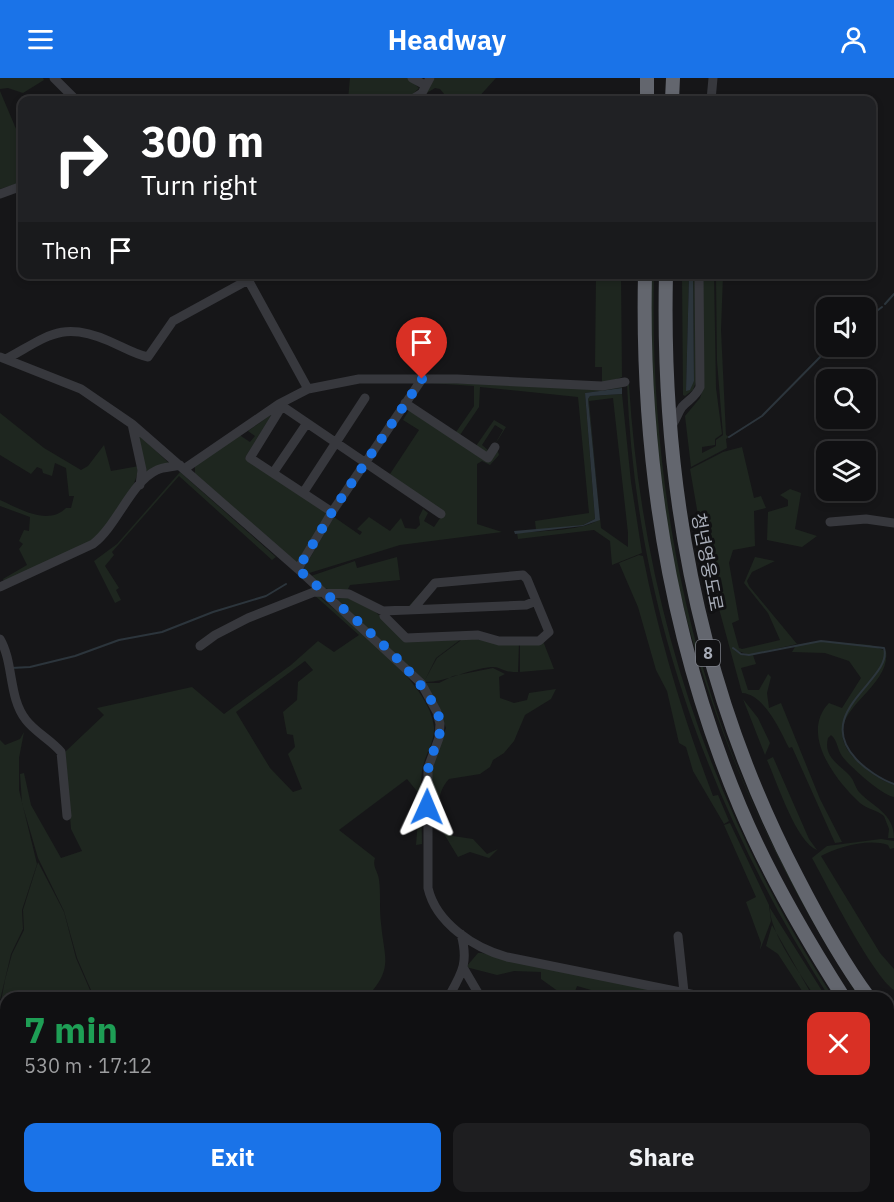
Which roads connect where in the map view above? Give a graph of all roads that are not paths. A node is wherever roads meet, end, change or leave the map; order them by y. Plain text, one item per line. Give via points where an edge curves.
1 (54, 78) edge
2 (412, 78) edge
3 (647, 78) edge
4 (673, 78) edge
5 (713, 78) edge
6 (428, 82) edge
7 (72, 96) edge
8 (417, 96) edge
9 (647, 96) edge
10 (672, 96) edge
11 (711, 96) edge
12 (18, 187) edge
13 (0, 194) edge
14 (243, 279) edge
15 (247, 279) edge
16 (645, 279) edge
17 (666, 279) edge
18 (699, 279) edge
19 (3, 358) edge
20 (422, 379) junction
21 (625, 382) dead end
22 (308, 389) junction
23 (365, 398) dead end
24 (405, 403) junction
25 (281, 405) junction
26 (307, 423) junction
27 (132, 424) junction
28 (669, 429) junction
29 (337, 442) junction
30 (495, 447) dead end
31 (366, 462) junction
32 (182, 467) junction
33 (273, 473) junction
34 (140, 485) junction
35 (303, 493) junction
36 (332, 512) junction
37 (441, 514) dead end
38 (830, 522) dead end
39 (894, 523) edge
40 (298, 569) junction
41 (0, 586) edge
42 (322, 591) junction
43 (537, 601) junction
44 (413, 609) junction
45 (383, 611) junction
46 (0, 639) edge
47 (200, 646) dead end
48 (67, 816) dead end
49 (461, 934) junction
50 (678, 936) dead end
51 (464, 969) junction
52 (451, 992) edge
53 (477, 992) edge
54 (684, 992) joint
55 (840, 992) edge
56 (865, 992) edge

1 - 7 street
2 - 6 street
3 - 9 highway
4 - 10 highway
5 - 11 street
6 - 8 street
12 - 13 street
14 - 19 street via 173,321 148,357 100,337 64,330
15 - 22 street
16 - 55 highway, 8 via 645,371 654,476 686,651 740,809 789,906
17 - 28 highway, 청년영웅도로 / 8
18 - 28 street via 700,387
19 - 27 street via 81,389
20 - 21 street via 602,386
20 - 22 street via 367,378
20 - 24 street
22 - 25 street
23 - 29 street
24 - 30 street via 488,458
24 - 31 street
25 - 26 street
25 - 32 street
25 - 33 street via 249,456
26 - 29 street
26 - 33 street
27 - 32 street
27 - 34 street via 142,470
28 - 56 highway, 청년영웅도로 / 8 via 693,591 736,741 759,801 792,868
29 - 31 street
29 - 35 street
31 - 36 street
31 - 37 street
32 - 34 street via 157,470
32 - 40 street
33 - 35 street
34 - 41 street via 104,536 93,544
35 - 36 street
36 - 40 street
38 - 39 street via 866,519
40 - 42 street
42 - 45 street via 349,594
42 - 47 street via 248,618
42 - 49 street via 414,675 437,712 440,738 427,774 427,879 434,906
43 - 44 street via 526,605
43 - 44 street via 527,578 520,575 435,583
43 - 45 street via 549,629 546,638 539,641 499,641 478,635 406,638
44 - 45 street
46 - 48 street via 8,654 26,720 61,752
49 - 51 street
49 - 54 street via 498,955
50 - 54 street
51 - 52 street
51 - 53 street

